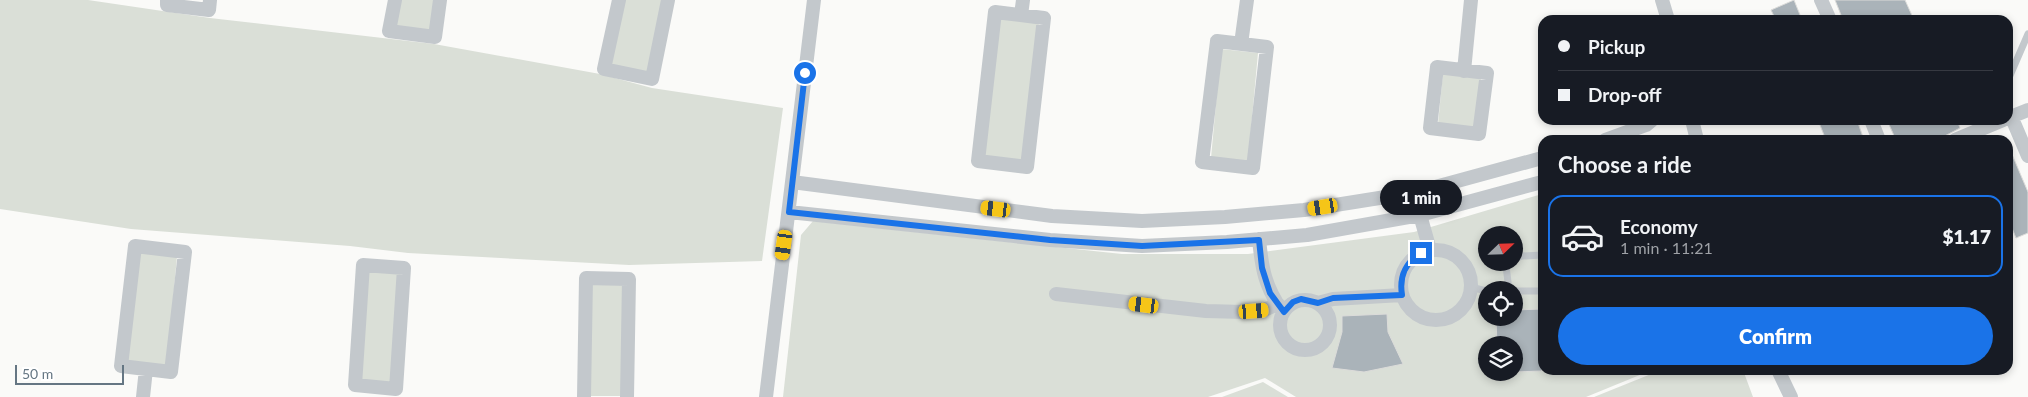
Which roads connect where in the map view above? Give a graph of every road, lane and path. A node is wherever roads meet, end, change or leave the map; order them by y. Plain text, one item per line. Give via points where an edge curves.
1 (168, 0) edge
2 (210, 0) edge
3 (395, 0) edge
4 (440, 0) edge
5 (619, 0) edge
6 (668, 0) edge
7 (814, 0) edge
8 (1023, 0) edge
9 (1247, 0) edge
10 (1471, 0) edge
11 (1662, 0) edge
12 (1821, 0) edge
13 (1021, 15) junction
14 (1666, 15) edge
15 (1828, 15) edge
16 (2028, 34) edge
17 (1241, 44) junction
18 (2013, 68) edge
19 (1464, 70) junction
20 (2028, 110) edge
21 (2013, 114) edge
22 (1646, 125) edge
23 (1988, 125) edge
24 (2012, 125) edge
25 (1619, 135) edge
26 (1966, 135) edge
27 (2028, 156) edge
28 (1538, 159) edge
29 (1512, 167) junction
30 (792, 182) junction
31 (1538, 183) edge
32 (1518, 189) junction
33 (1417, 192) junction
34 (789, 212) junction
35 (1420, 215) junction
36 (1259, 240) junction
37 (1430, 250) junction
38 (1538, 255) edge
39 (1523, 256) edge
40 (1471, 287) junction
41 (1478, 289) edge
42 (1523, 291) edge
43 (1538, 291) edge
44 (1056, 294) dead end
45 (1402, 295) junction
46 (1318, 303) junction
47 (1281, 308) junction
48 (146, 369) junction
49 (1780, 375) edge
50 (372, 392) edge
51 (1791, 396) edge
52 (143, 397) edge
53 (584, 397) edge
54 (627, 397) edge
55 (766, 397) edge

1 - 2 street via 167,5 209,10
3 - 4 street via 389,31 435,37
5 - 6 street via 604,69 652,79
7 - 30 street
8 - 13 street
9 - 17 street
10 - 19 street
11 - 14 street
12 - 15 street
13 - 13 street via 1044,18 1027,167 978,161 995,12
16 - 18 lane
17 - 17 street via 1267,47 1253,168 1202,162 1217,41
19 - 19 street via 1486,73 1479,134 1430,128 1437,67
20 - 21 street
22 - 25 street
23 - 26 street
24 - 27 street
28 - 29 street
29 - 32 street
29 - 33 street
30 - 33 street via 1043,214 1142,221 1225,218 1304,210
30 - 34 street
31 - 32 street
32 - 35 street
33 - 35 street
34 - 36 street via 1050,240 1142,246
34 - 55 street
35 - 36 street
35 - 37 street
36 - 47 street via 1262,268 1270,293
37 - 40 street via 1451,253 1460,259 1470,277
37 - 45 street via 1413,258 1406,266
38 - 39 lane
40 - 41 lane
40 - 45 street via 1463,308 1445,319 1424,318 1414,312
42 - 43 lane
44 - 47 street via 1206,311 1244,312
45 - 46 street via 1333,298
46 - 47 street via 1301,299
46 - 47 street via 1329,315 1330,330 1327,338 1316,348 1300,350 1286,341 1280,324
48 - 48 street via 171,372 185,252 135,246 121,366
48 - 52 street
49 - 51 street
50 - 50 street via 396,389 404,268 363,265 355,385
53 - 54 street via 586,278 629,279

